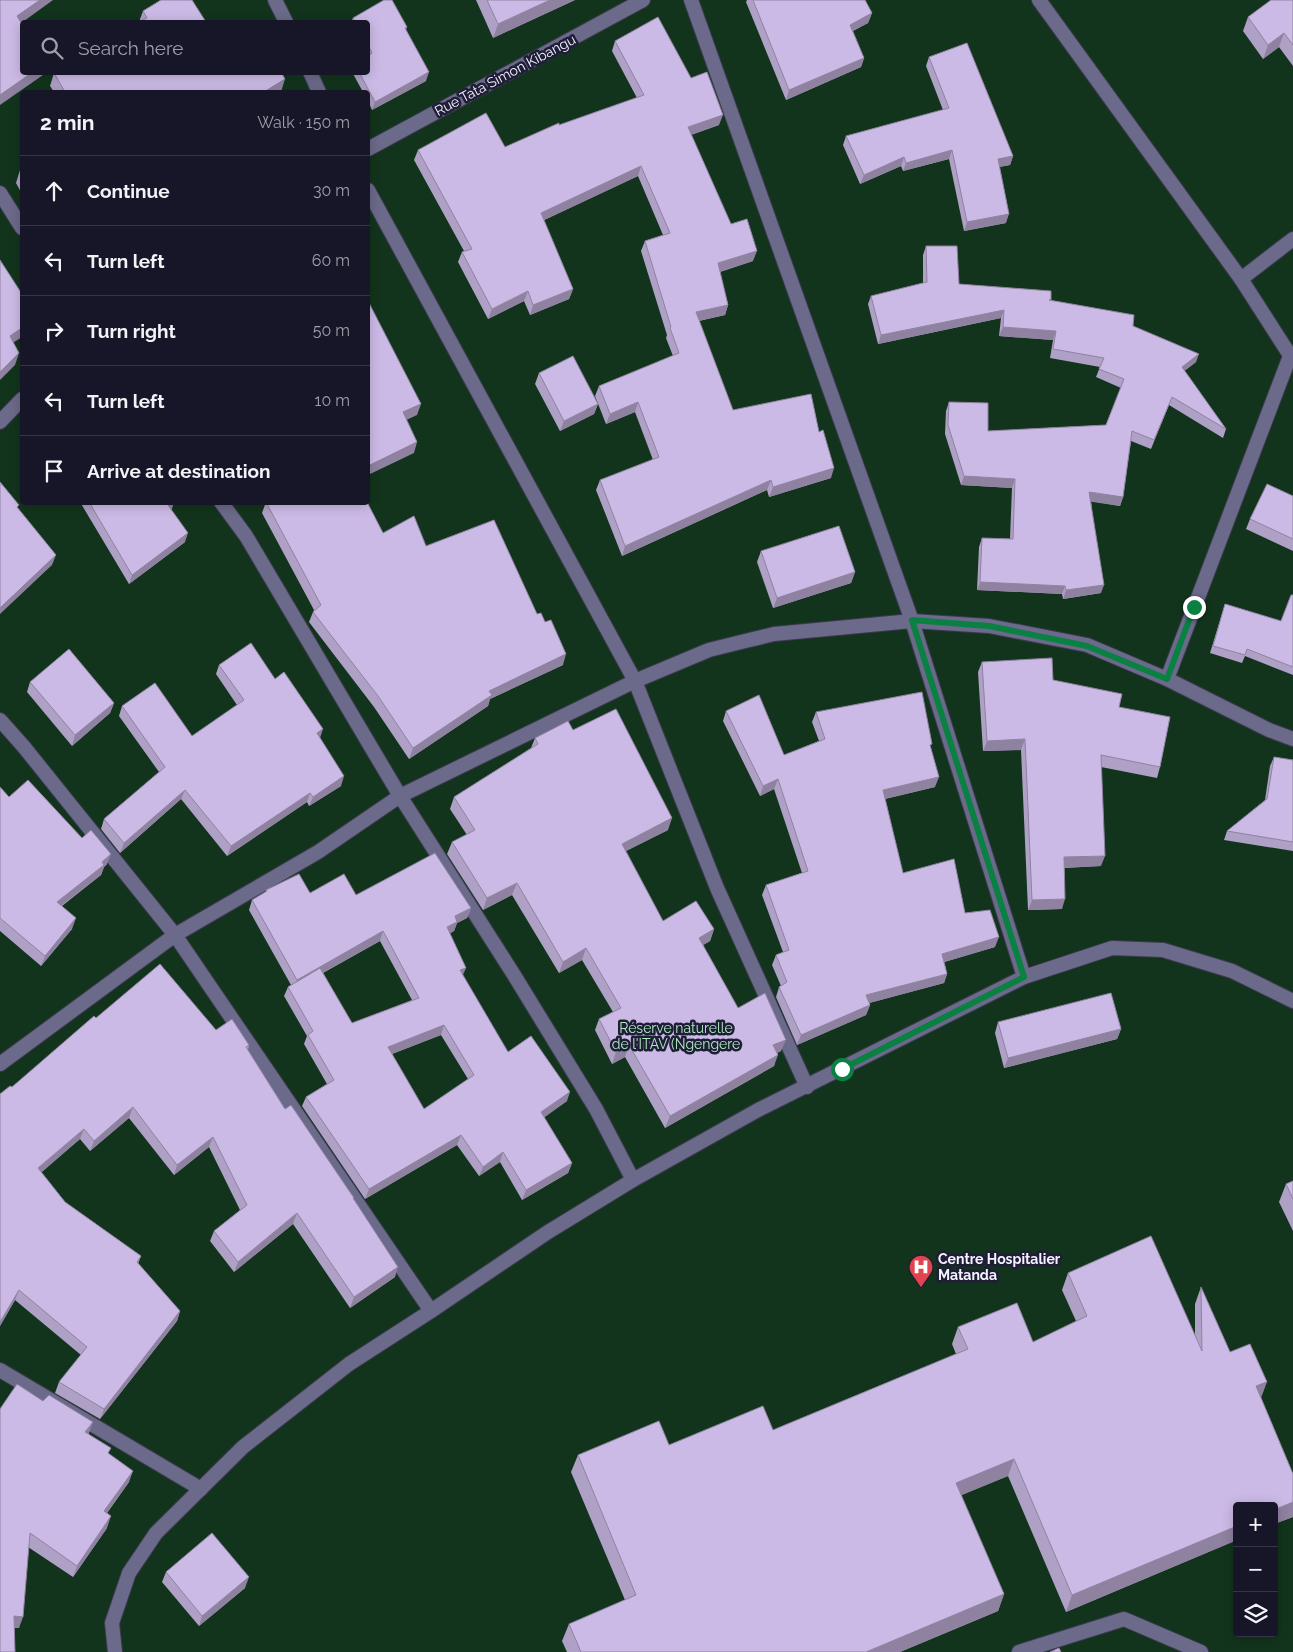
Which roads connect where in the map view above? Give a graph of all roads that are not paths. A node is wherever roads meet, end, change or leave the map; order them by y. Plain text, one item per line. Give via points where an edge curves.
1 (275, 0) edge
2 (643, 0) edge
3 (692, 0) edge
4 (1039, 0) edge
5 (285, 20) edge
6 (311, 75) edge
7 (318, 90) edge
8 (370, 148) edge
9 (0, 193) edge
10 (370, 194) edge
11 (20, 225) edge
12 (1293, 239) edge
13 (1241, 279) junction
14 (1291, 358) edge
15 (20, 401) edge
16 (0, 422) edge
17 (223, 505) edge
18 (912, 620) junction
19 (1167, 679) junction
20 (635, 681) junction
21 (0, 720) edge
22 (1293, 739) edge
23 (400, 796) junction
24 (176, 935) junction
25 (1024, 977) junction
26 (1293, 1001) edge
27 (0, 1064) edge
28 (807, 1087) junction
29 (633, 1180) junction
30 (431, 1311) junction
31 (0, 1370) edge
32 (201, 1489) junction
33 (115, 1652) edge
34 (1019, 1652) edge
35 (1201, 1652) edge

1 - 5 street
2 - 8 street, Rue Tata Simon Kibangu
3 - 18 street
4 - 13 street
6 - 7 street
9 - 11 street
10 - 20 street
12 - 13 street
13 - 14 street
14 - 19 street
15 - 16 street
17 - 23 street via 246,536
18 - 19 street via 989,626 1087,646
18 - 20 street via 774,634 709,650
18 - 25 street
19 - 22 street
20 - 23 street
20 - 28 street via 717,888
21 - 24 street
23 - 24 street via 318,852
23 - 29 street via 596,1109
24 - 27 street
24 - 30 street
25 - 26 street via 1112,948 1163,950 1232,971
25 - 28 street
28 - 29 street via 758,1110
29 - 30 street via 548,1232
30 - 32 street via 349,1364 314,1391 243,1447
31 - 32 street
32 - 33 street via 156,1533 128,1573 112,1623
34 - 35 street via 1124,1620

